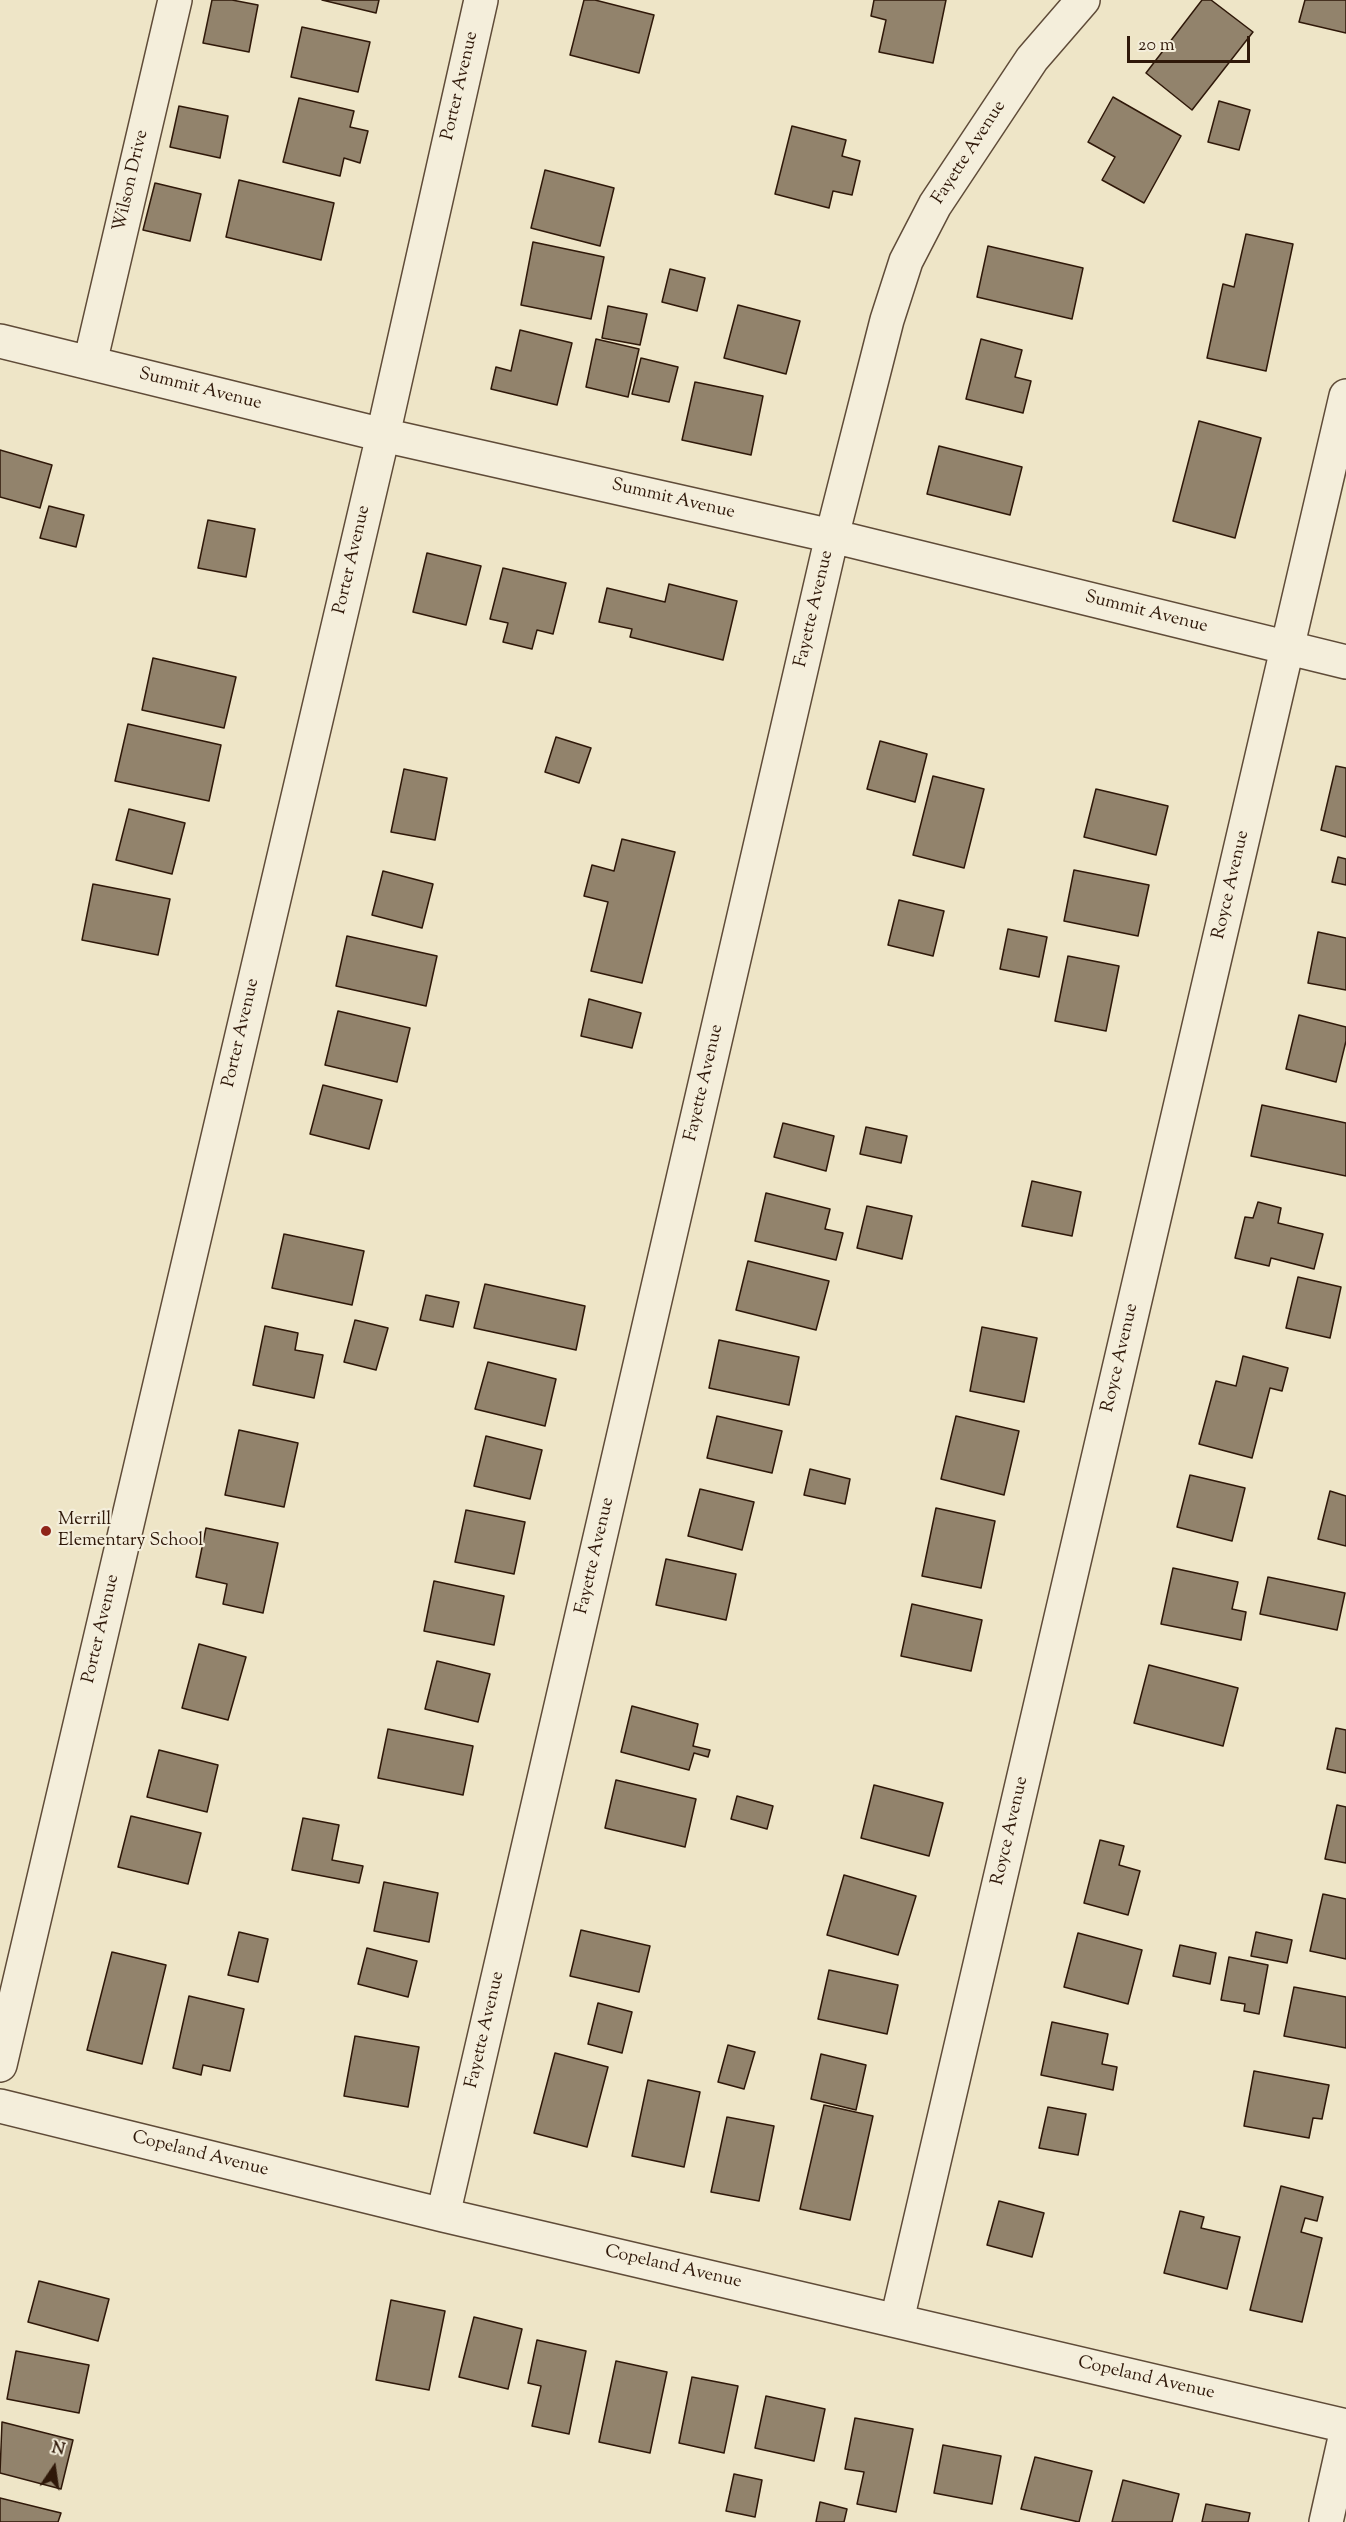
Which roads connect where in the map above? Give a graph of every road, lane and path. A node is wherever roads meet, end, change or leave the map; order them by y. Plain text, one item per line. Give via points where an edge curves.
1 (175, 0) edge
2 (481, 0) edge
3 (1083, 0) edge
4 (0, 341) edge
5 (90, 363) junction
6 (1346, 396) edge
7 (383, 435) junction
8 (832, 536) junction
9 (1287, 647) junction
10 (1346, 662) edge
11 (0, 2065) edge
12 (0, 2106) edge
13 (443, 2215) junction
14 (897, 2320) junction
15 (1346, 2426) edge
16 (1346, 2433) edge
17 (1326, 2522) edge

1 - 5 street, Wilson Drive
2 - 7 street, Porter Avenue
3 - 8 street, Fayette Avenue via 1032,59 986,125 935,205 906,261 886,320
4 - 5 street, Summit Avenue
5 - 7 street, Summit Avenue
6 - 9 street, Royce Avenue
7 - 8 street, Summit Avenue
7 - 11 street, Porter Avenue
8 - 9 street, Summit Avenue
8 - 13 street, Fayette Avenue
9 - 10 street, Summit Avenue
9 - 14 street, Royce Avenue
12 - 13 street, Copeland Avenue
13 - 14 street, Copeland Avenue
14 - 15 street, Copeland Avenue
16 - 17 street

